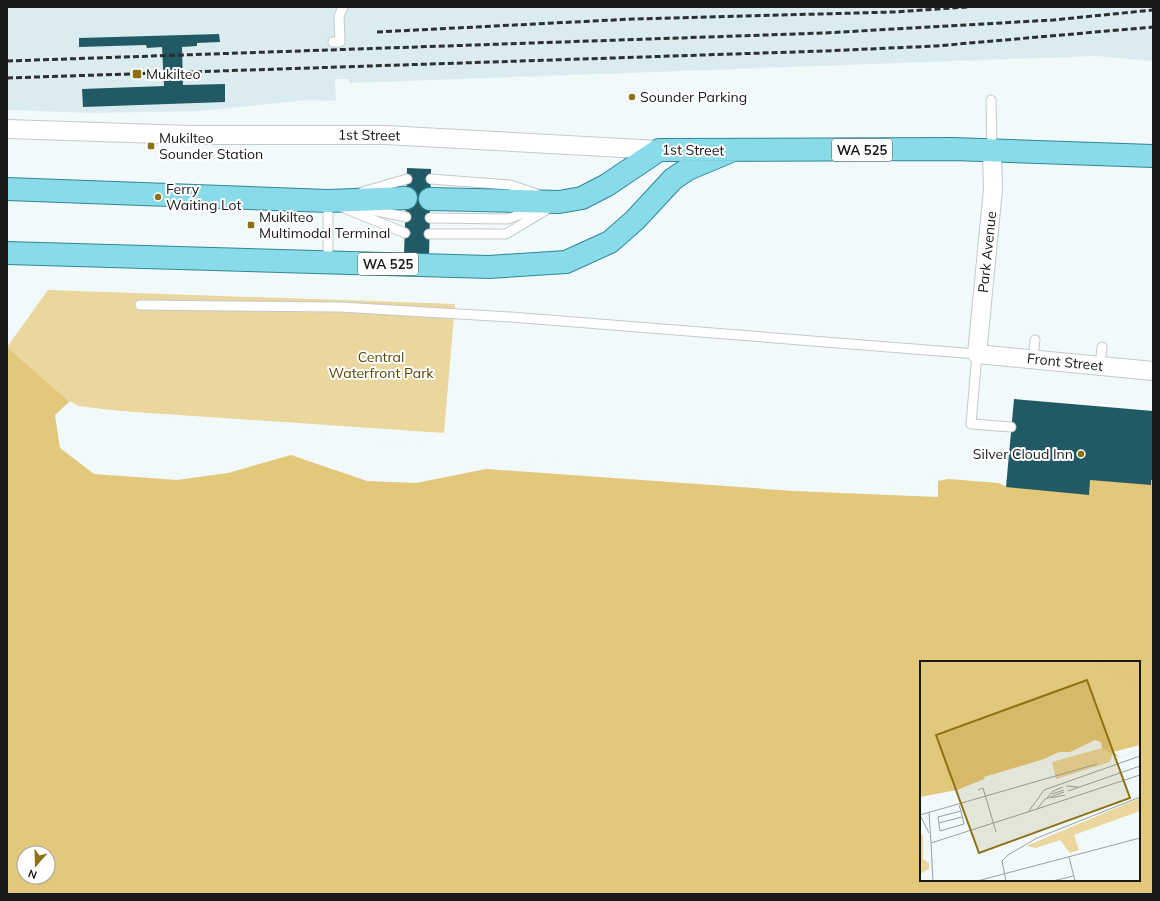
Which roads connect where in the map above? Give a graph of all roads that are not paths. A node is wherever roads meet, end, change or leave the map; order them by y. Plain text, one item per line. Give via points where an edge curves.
1 (343, 7) edge
2 (333, 42) dead end
3 (991, 100) dead end
4 (7, 129) edge
5 (659, 150) junction
6 (992, 150) junction
7 (731, 151) junction
8 (1153, 156) edge
9 (7, 189) edge
10 (406, 198) dead end
11 (430, 199) dead end
12 (328, 201) junction
13 (559, 202) junction
14 (405, 233) dead end
15 (429, 234) dead end
16 (7, 253) edge
17 (328, 262) junction
18 (140, 305) dead end
19 (1035, 340) dead end
20 (1102, 346) dead end
21 (977, 354) junction
22 (1033, 359) junction
23 (1100, 366) junction
24 (1153, 371) edge
25 (1011, 427) dead end

1 - 2 lane via 339,16 340,42
3 - 6 lane
4 - 5 street, 1st Street via 190,135 385,134
5 - 7 main road, 1st Street / WA 525
5 - 13 main road via 607,185 582,198
6 - 7 main road, WA 525
6 - 8 main road, WA 525
6 - 21 street, Park Avenue via 993,189
7 - 17 main road, WA 525 via 688,169 673,180 610,242 566,262 489,267
9 - 12 main road, WA 525
10 - 12 main road, WA 525
11 - 13 main road
12 - 14 lane, WA 525
12 - 17 lane
13 - 15 lane via 506,234
16 - 17 main road, WA 525
18 - 21 lane via 340,307
19 - 22 lane
20 - 23 lane
21 - 22 street, Front Street
21 - 25 lane via 971,424
22 - 23 street, Front Street
23 - 24 street, Front Street

